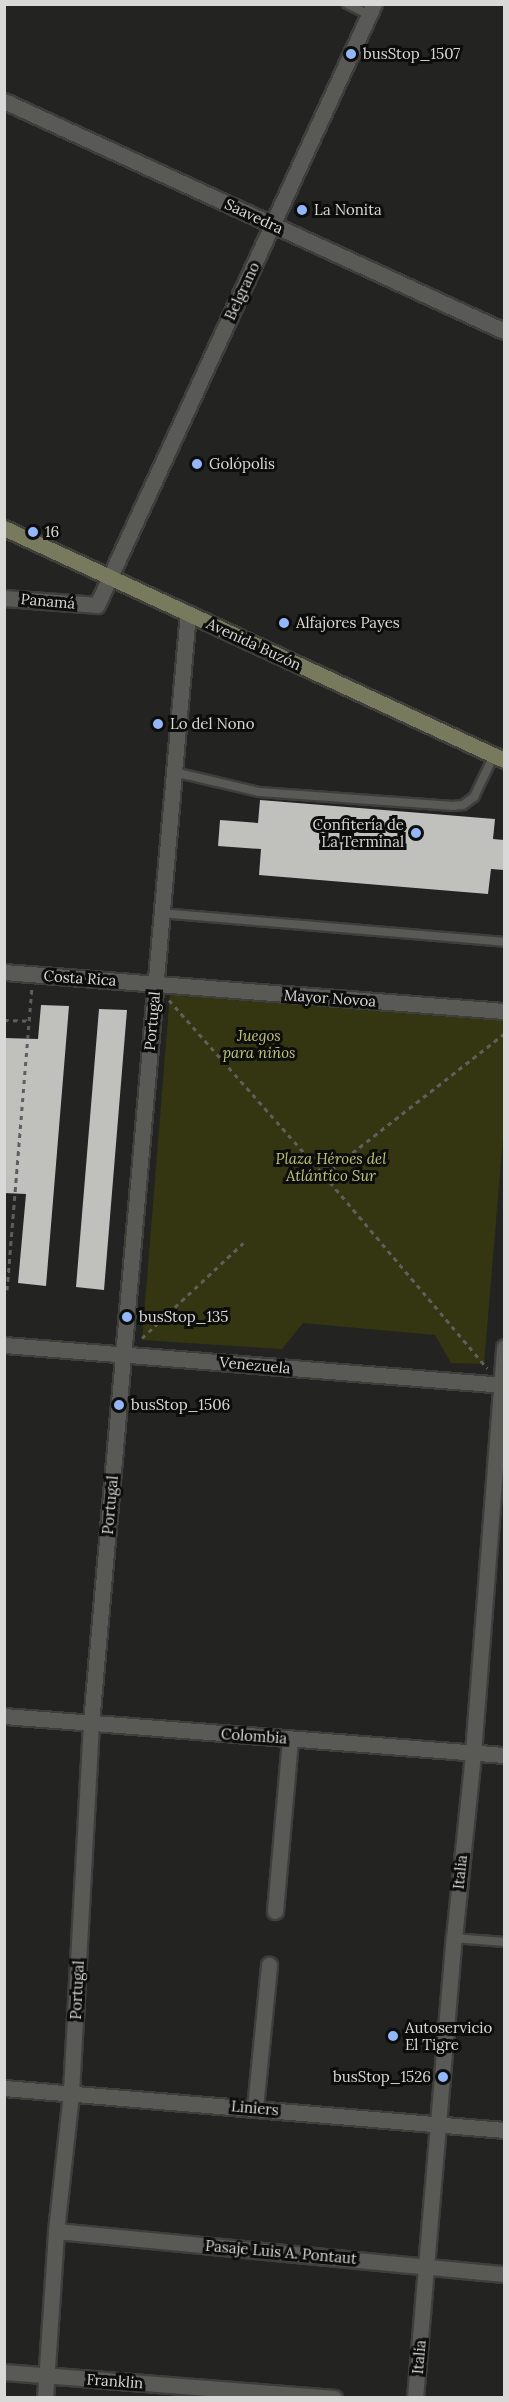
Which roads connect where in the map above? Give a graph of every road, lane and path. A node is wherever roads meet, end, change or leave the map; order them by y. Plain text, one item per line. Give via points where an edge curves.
1 (347, 4) edge
2 (372, 10) edge
3 (4, 101) edge
4 (273, 224) junction
5 (504, 331) edge
6 (4, 528) edge
7 (110, 577) junction
8 (4, 598) edge
9 (189, 613) junction
10 (499, 757) edge
11 (174, 772) junction
12 (161, 914) junction
13 (504, 942) edge
14 (4, 972) edge
15 (33, 975) junction
16 (155, 984) junction
17 (504, 1011) edge
18 (4, 1020) edge
19 (29, 1021) junction
20 (504, 1034) edge
21 (324, 1175) junction
22 (243, 1243) dead end
23 (7, 1290) dead end
24 (4, 1345) edge
25 (504, 1347) edge
26 (124, 1355) junction
27 (503, 1385) edge
28 (4, 1716) edge
29 (91, 1723) junction
30 (290, 1739) junction
31 (473, 1753) junction
32 (504, 1755) edge
33 (275, 1911) dead end
34 (454, 1938) junction
35 (504, 1942) edge
36 (269, 1965) dead end
37 (4, 2088) edge
38 (71, 2092) junction
39 (255, 2108) junction
40 (440, 2125) junction
41 (504, 2130) edge
42 (56, 2231) junction
43 (428, 2265) junction
44 (504, 2274) edge
45 (4, 2372) edge
46 (48, 2375) junction
47 (45, 2397) edge
48 (334, 2397) edge
49 (415, 2397) edge

1 - 2 lane
2 - 4 street, Belgrano
3 - 4 street, Saavedra
4 - 5 street, Saavedra
4 - 7 street, Belgrano
6 - 7 main road, Avenida Buzón
7 - 8 street, Panamá via 97,605
7 - 9 main road, Avenida Buzón
9 - 10 main road, Avenida Buzón
9 - 11 street, Portugal
10 - 11 lane via 474,797 463,805 453,806 259,792
11 - 12 street, Portugal
12 - 13 lane
12 - 16 street, Portugal
14 - 15 street, Costa Rica
15 - 16 street, Costa Rica
15 - 19 path
16 - 17 street, Mayor Novoa
16 - 21 path
16 - 26 street, Portugal
18 - 19 path
19 - 23 path
20 - 21 path
21 - 27 path
22 - 26 path
24 - 26 street, Venezuela
25 - 27 street, Italia
26 - 27 street, Venezuela
26 - 29 street, Portugal
27 - 31 street, Italia
28 - 29 street, Colombia
29 - 30 street, Colombia
29 - 38 street, Portugal
30 - 31 street, Colombia
30 - 33 street
31 - 32 street, Colombia
31 - 34 street, Italia
34 - 35 lane
34 - 40 street, Italia
36 - 39 street
37 - 38 street, Liniers
38 - 39 street, Liniers
38 - 42 street, Portugal
39 - 40 street, Liniers
40 - 41 street, Liniers
40 - 43 street, Italia
42 - 43 street, Pasaje Luis A. Pontaut
42 - 46 street, Portugal
43 - 44 street, Pasaje Luis A. Pontaut
43 - 49 street, Italia
45 - 46 street, Franklin
46 - 47 street, Portugal
46 - 48 street, Franklin

